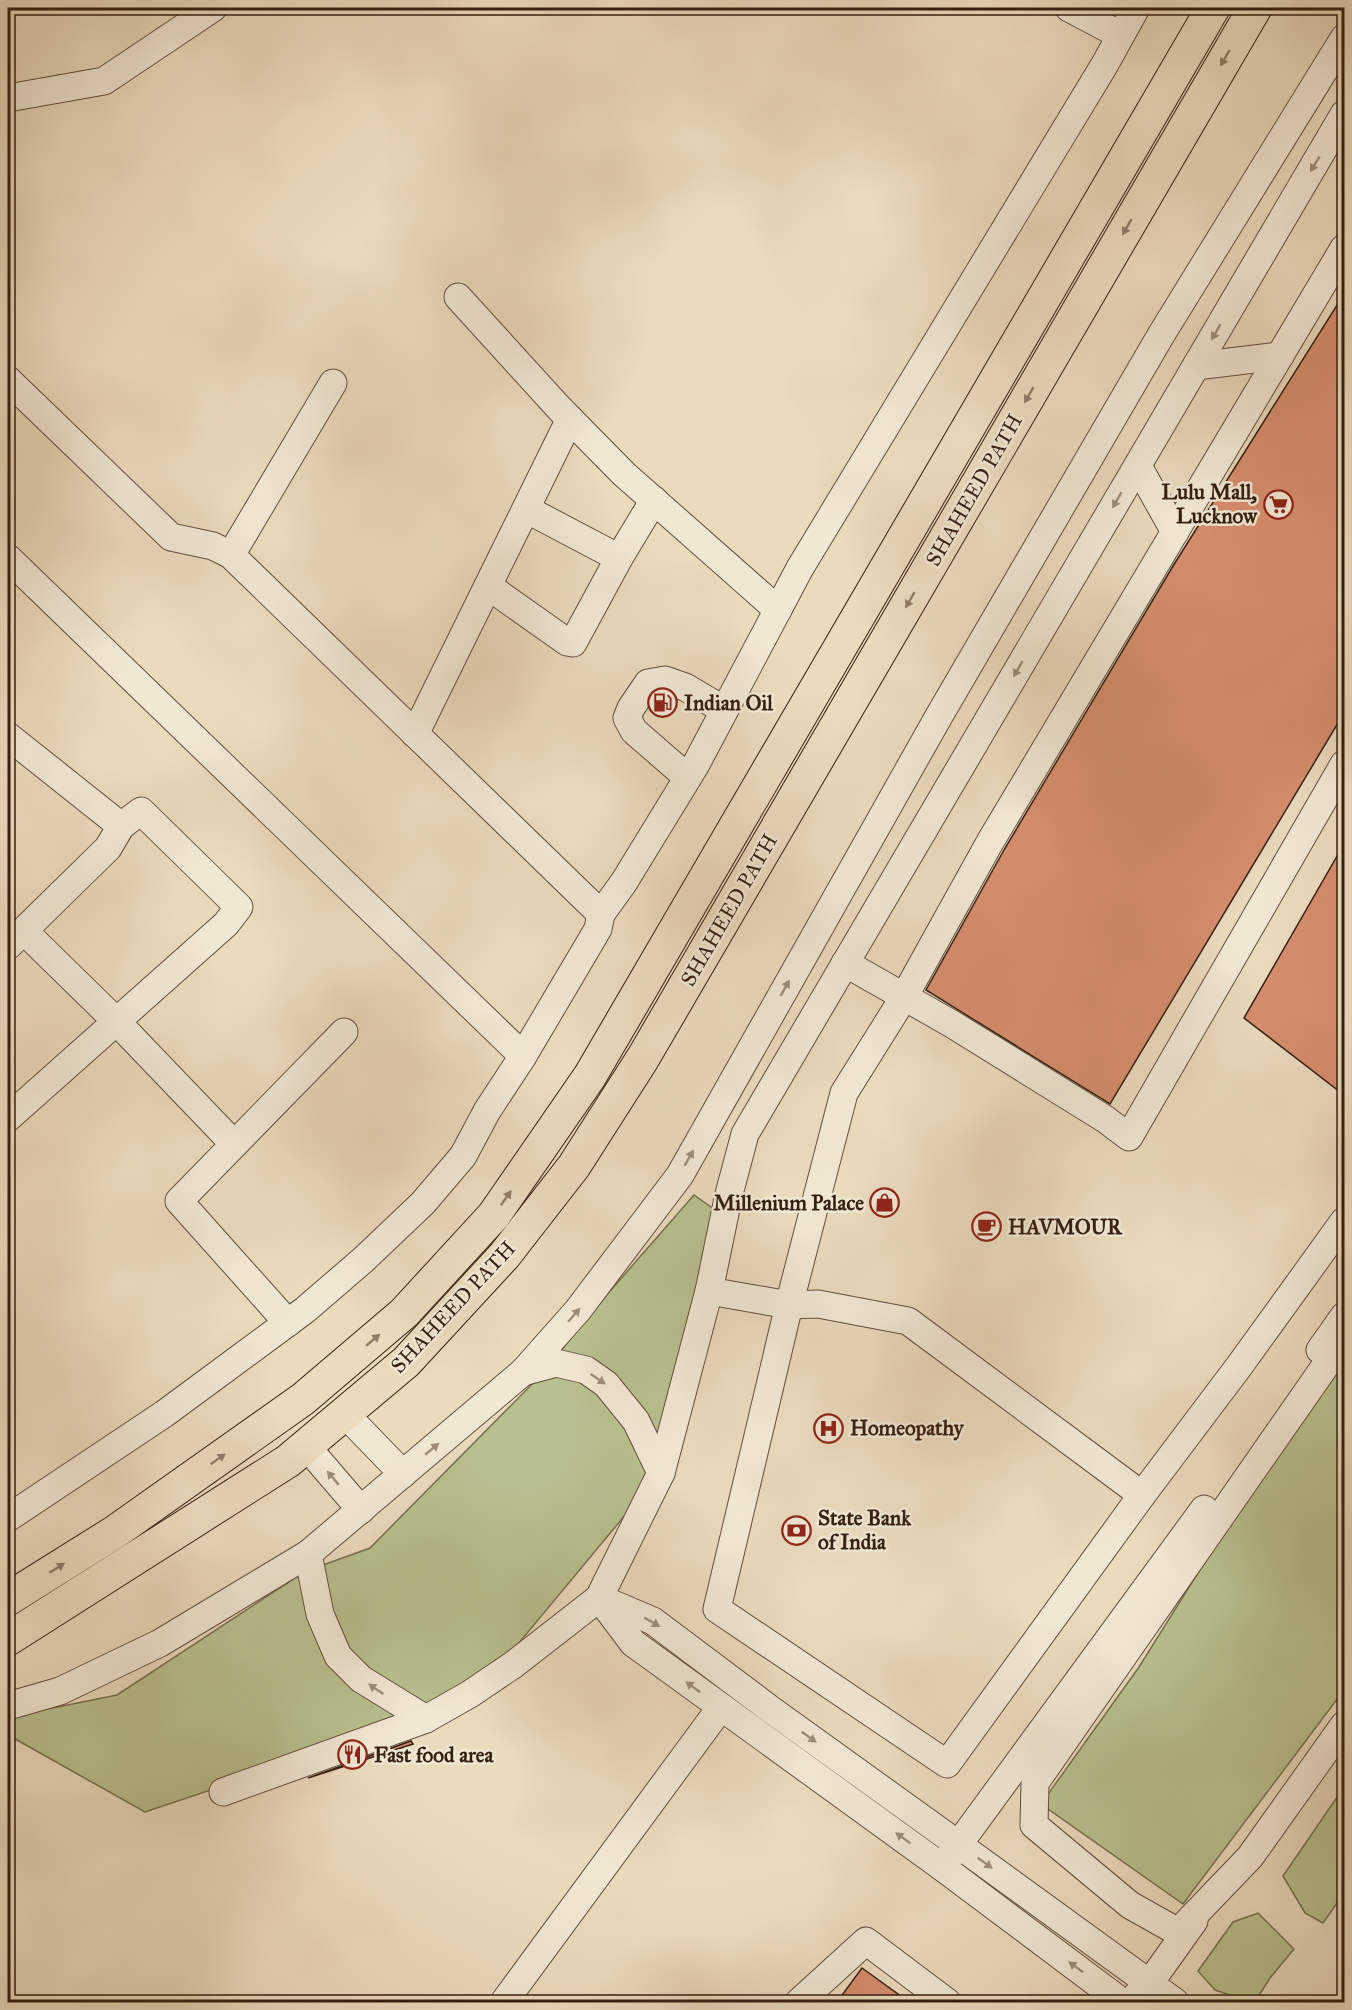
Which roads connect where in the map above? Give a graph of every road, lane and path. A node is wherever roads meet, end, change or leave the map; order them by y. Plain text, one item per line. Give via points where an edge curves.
1 (213, 8) edge
2 (1069, 8) edge
3 (1136, 8) edge
4 (1213, 8) edge
5 (1255, 8) edge
6 (1120, 35) junction
7 (1344, 38) edge
8 (8, 98) edge
9 (1344, 114) edge
10 (1344, 248) edge
11 (458, 297) dead end
12 (1280, 356) junction
13 (1196, 366) junction
14 (8, 380) edge
15 (333, 383) dead end
16 (570, 419) junction
17 (1138, 466) junction
18 (654, 500) junction
19 (526, 509) junction
20 (1175, 532) junction
21 (231, 555) junction
22 (8, 558) edge
23 (618, 558) junction
24 (488, 586) junction
25 (778, 610) junction
26 (724, 710) junction
27 (416, 734) junction
28 (8, 736) edge
29 (1344, 764) edge
30 (687, 777) junction
31 (121, 826) junction
32 (601, 914) junction
33 (16, 938) edge
34 (845, 963) junction
35 (904, 997) junction
36 (116, 1021) junction
37 (344, 1032) dead end
38 (523, 1056) junction
39 (8, 1118) edge
40 (234, 1144) junction
41 (1344, 1221) edge
42 (709, 1291) junction
43 (789, 1305) junction
44 (1344, 1316) edge
45 (288, 1323) junction
46 (1344, 1339) edge
47 (523, 1372) junction
48 (345, 1413) junction
49 (306, 1446) junction
50 (661, 1473) junction
51 (403, 1474) junction
52 (1142, 1495) junction
53 (361, 1510) junction
54 (8, 1518) edge
55 (308, 1554) junction
56 (599, 1598) junction
57 (8, 1599) edge
58 (8, 1639) edge
59 (8, 1706) edge
60 (721, 1707) junction
61 (1344, 1712) edge
62 (426, 1719) junction
63 (1344, 1725) edge
64 (223, 1792) dead end
65 (960, 1845) junction
66 (942, 1867) junction
67 (1139, 1993) edge
68 (504, 2002) edge
69 (799, 2002) edge
70 (947, 2002) edge
71 (1122, 2002) edge
72 (1174, 2002) edge

1 - 8 street via 104,81
2 - 6 street
3 - 6 street
57 -> 4 highway, SHAHEED PATH via 115,1532 303,1399 404,1314 494,1215 590,1076
5 -> 48 highway, SHAHEED PATH via 643,1058 574,1166 504,1256 413,1353
6 - 25 street
47 -> 7 street via 578,1310 680,1175 933,726 1131,387
9 -> 13 street
10 - 12 street
11 - 16 street
12 - 13 street
12 - 20 street
13 - 17 street
14 - 21 street via 171,537 213,546
15 - 21 street
16 - 18 street
16 - 19 street
17 - 20 street
17 -> 34 street
18 - 23 street
18 - 25 street
19 - 23 street
19 - 24 street
20 - 35 street via 990,842
21 - 27 street
22 - 38 street
23 - 24 street via 573,643
24 - 27 street
25 - 26 street
26 - 30 street
26 - 30 street via 665,680 648,683 631,708 627,718 634,731
27 - 32 street
28 - 31 street
29 - 35 street via 1129,1137
30 - 32 street
31 - 33 street via 108,848
31 - 36 street via 141,811 239,907 226,924
32 - 38 street via 598,929
33 - 36 street
34 - 35 street
34 - 42 street via 745,1134
35 - 43 street via 844,1093
36 - 39 street
36 - 40 street
37 - 40 street
38 - 45 street via 463,1156 423,1203
40 - 45 street via 179,1200
41 - 52 street
42 - 43 street
42 - 50 street
43 - 52 street via 818,1304 908,1322
43 - 52 street via 717,1609 947,1764
44 - 65 street
45 - 54 street via 164,1414
46 - 63 street via 1035,1783 1034,1825 1130,1905 1178,1932 1251,1857
47 -> 50 street via 556,1363 586,1370 606,1384 636,1421
51 -> 47 street
48 - 49 highway, SHAHEED PATH
48 - 51 street
53 -> 49 street
49 - 58 highway, SHAHEED PATH
50 - 56 street
51 - 53 street
53 - 55 street
55 - 59 street via 160,1642 60,1691
62 -> 55 street via 361,1679 338,1656 320,1614
60 -> 56 street via 633,1643
56 - 62 street via 513,1665
56 -> 65 street via 653,1621
66 -> 60 street
60 - 68 street
61 - 67 street
62 - 64 street
65 - 66 street
65 -> 67 street
71 -> 66 street
67 - 72 street
69 - 70 street via 866,1941

